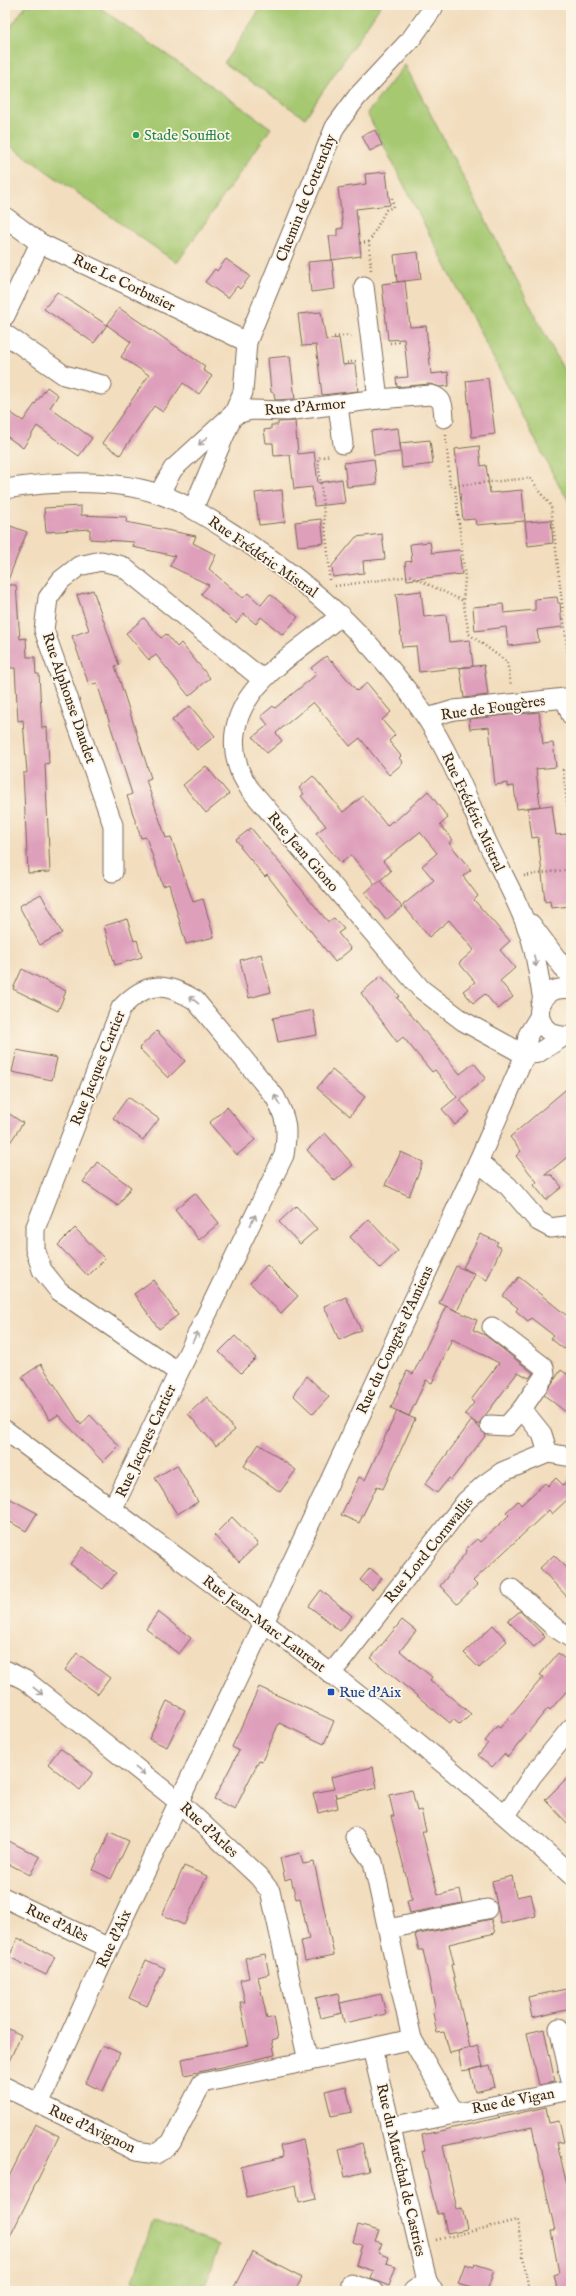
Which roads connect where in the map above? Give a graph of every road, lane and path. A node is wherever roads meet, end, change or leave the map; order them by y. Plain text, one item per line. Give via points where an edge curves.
1 (433, 8) dead end
2 (392, 198) dead end
3 (5, 217) edge
4 (40, 242) junction
5 (369, 242) junction
6 (360, 243) dead end
7 (364, 286) joint
8 (5, 316) edge
9 (5, 334) edge
10 (247, 342) junction
11 (102, 385) dead end
12 (378, 399) junction
13 (338, 405) junction
14 (232, 415) junction
15 (444, 418) joint
16 (343, 444) joint
17 (455, 487) junction
18 (5, 489) edge
19 (159, 494) junction
20 (194, 509) junction
21 (464, 601) junction
22 (341, 615) junction
23 (567, 655) junction
24 (571, 655) edge
25 (262, 679) junction
26 (571, 682) edge
27 (514, 703) junction
28 (571, 716) edge
29 (427, 718) junction
30 (571, 768) edge
31 (571, 835) edge
32 (571, 869) edge
33 (112, 872) dead end
34 (504, 879) junction
35 (520, 910) junction
36 (571, 982) edge
37 (571, 989) edge
38 (541, 1008) junction
39 (567, 1037) edge
40 (525, 1055) junction
41 (478, 1162) junction
42 (571, 1225) edge
43 (492, 1327) dead end
44 (178, 1372) junction
45 (522, 1409) junction
46 (490, 1425) dead end
47 (5, 1430) edge
48 (548, 1453) junction
49 (571, 1457) edge
50 (112, 1510) junction
51 (512, 1589) dead end
52 (263, 1624) junction
53 (571, 1638) edge
54 (5, 1670) edge
55 (330, 1674) junction
56 (571, 1728) edge
57 (179, 1802) junction
58 (506, 1815) junction
59 (355, 1837) dead end
60 (571, 1875) edge
61 (5, 1898) edge
62 (487, 1909) dead end
63 (571, 1920) edge
64 (571, 1927) edge
65 (388, 1929) junction
66 (109, 1948) junction
67 (558, 2028) dead end
68 (412, 2040) junction
69 (372, 2048) junction
70 (308, 2061) junction
71 (571, 2081) edge
72 (5, 2087) edge
73 (571, 2090) edge
74 (38, 2104) junction
75 (454, 2112) junction
76 (390, 2127) junction
77 (418, 2244) junction
78 (351, 2284) dead end
79 (424, 2288) edge
80 (373, 2291) edge
81 (529, 2291) edge

1 - 10 street, Chemin de Cottenchy via 411,39 357,97 335,127
2 - 5 path via 393,207 386,210
3 - 4 street, Rue Le Corbusier
4 - 8 street
4 - 10 street, Rue Le Corbusier
5 - 6 path
5 - 7 path via 372,277
7 - 12 street
9 - 11 street via 64,375
10 - 14 street, Chemin de Cottenchy via 243,392
12 - 13 street, Rue d'Armor
12 - 15 street, Rue d'Armor via 437,396 442,401
13 - 14 street, Rue d'Armor via 287,411 251,410
13 - 16 street
14 -> 19 street, Chemin de Cottenchy via 173,469
14 - 20 street, Chemin de Cottenchy
15 - 17 path via 450,486
16 - 21 path via 330,455 318,458 329,563 328,587 411,576
17 - 21 path via 465,578
17 - 23 path via 530,478 552,506
18 - 19 street, Rue Frédéric Mistral via 81,482
19 - 20 street, Rue Frédéric Mistral
20 - 22 street, Rue Frédéric Mistral via 308,586
21 - 27 path via 469,634 507,662
22 - 25 street, Rue Jean Giono
22 - 29 street, Rue Frédéric Mistral via 402,683
23 - 24 path
23 - 26 path
25 - 33 street, Rue Alphonse Daudet via 122,566 101,561 79,566 61,580 48,598 44,630 113,825
25 - 40 street, Rue Jean Giono via 248,697 238,718 235,742 238,766 248,788 421,989 463,1021
27 - 28 street, Rue de Fougères via 565,698
27 - 29 street, Rue de Fougères via 454,710
29 - 34 street, Rue Frédéric Mistral via 460,779
30 - 31 path via 563,770
32 - 34 path
34 - 35 street, Rue Frédéric Mistral
35 - 36 street, Rue Frédéric Mistral via 568,974
35 -> 38 street, Rue Frédéric Mistral via 531,940
37 - 38 street via 551,991
38 - 39 street via 548,1031
38 - 40 street, Rue du Congrès d'Amiens via 528,1035
39 - 40 street via 538,1053
40 - 41 street, Rue du Congrès d'Amiens
41 - 42 street via 508,1186 538,1221 551,1228
41 - 52 street, Rue du Congrès d'Amiens
43 - 45 street via 544,1367 545,1375
44 -> 44 street, Rue Jacques Cartier via 284,1155 288,1133 284,1113 275,1097 196,1000 178,990 158,985 132,996 121,1008 35,1229 35,1249 42,1270 59,1291
44 - 50 street, Rue Jacques Cartier
45 - 46 street via 507,1426
45 - 48 street via 542,1434
47 - 50 street, Rue Jean-Marc Laurent
48 - 49 street
48 - 55 street, Rue Lord Cornwallis via 502,1472 466,1501
50 - 52 street, Rue Jean-Marc Laurent
51 - 53 street via 554,1627
52 - 55 street, Rue Jean-Marc Laurent
52 - 57 street, Rue d'Aix
54 -> 57 street, Rue d'Arles via 25,1680
55 - 58 street, Rue Jean-Marc Laurent
56 - 58 street via 532,1776
57 - 66 street, Rue d'Aix
57 - 70 street, Rue d'Arles via 258,1876 270,1891
58 - 60 street, Rue Jean-Marc Laurent
59 - 65 street via 373,1862
61 - 66 street, Rue d'Alès
62 - 65 street
63 - 64 path via 568,1924
65 - 68 street
66 - 74 street, Rue d'Aix
67 - 71 street, Rue de Vigan
68 - 69 street
68 - 75 street
69 - 70 street
69 - 76 street, Rue du Maréchal de Castries
70 - 74 street, Rue d'Avignon via 202,2082 171,2143 156,2154 136,2151
72 - 74 street, Rue d'Avignon
73 - 75 street, Rue de Vigan
75 - 76 street, Rue de Vigan
76 - 77 street, Rue du Maréchal de Castries
77 - 79 street, Rue du Maréchal de Castries
77 - 81 path via 517,2220
78 - 80 street

